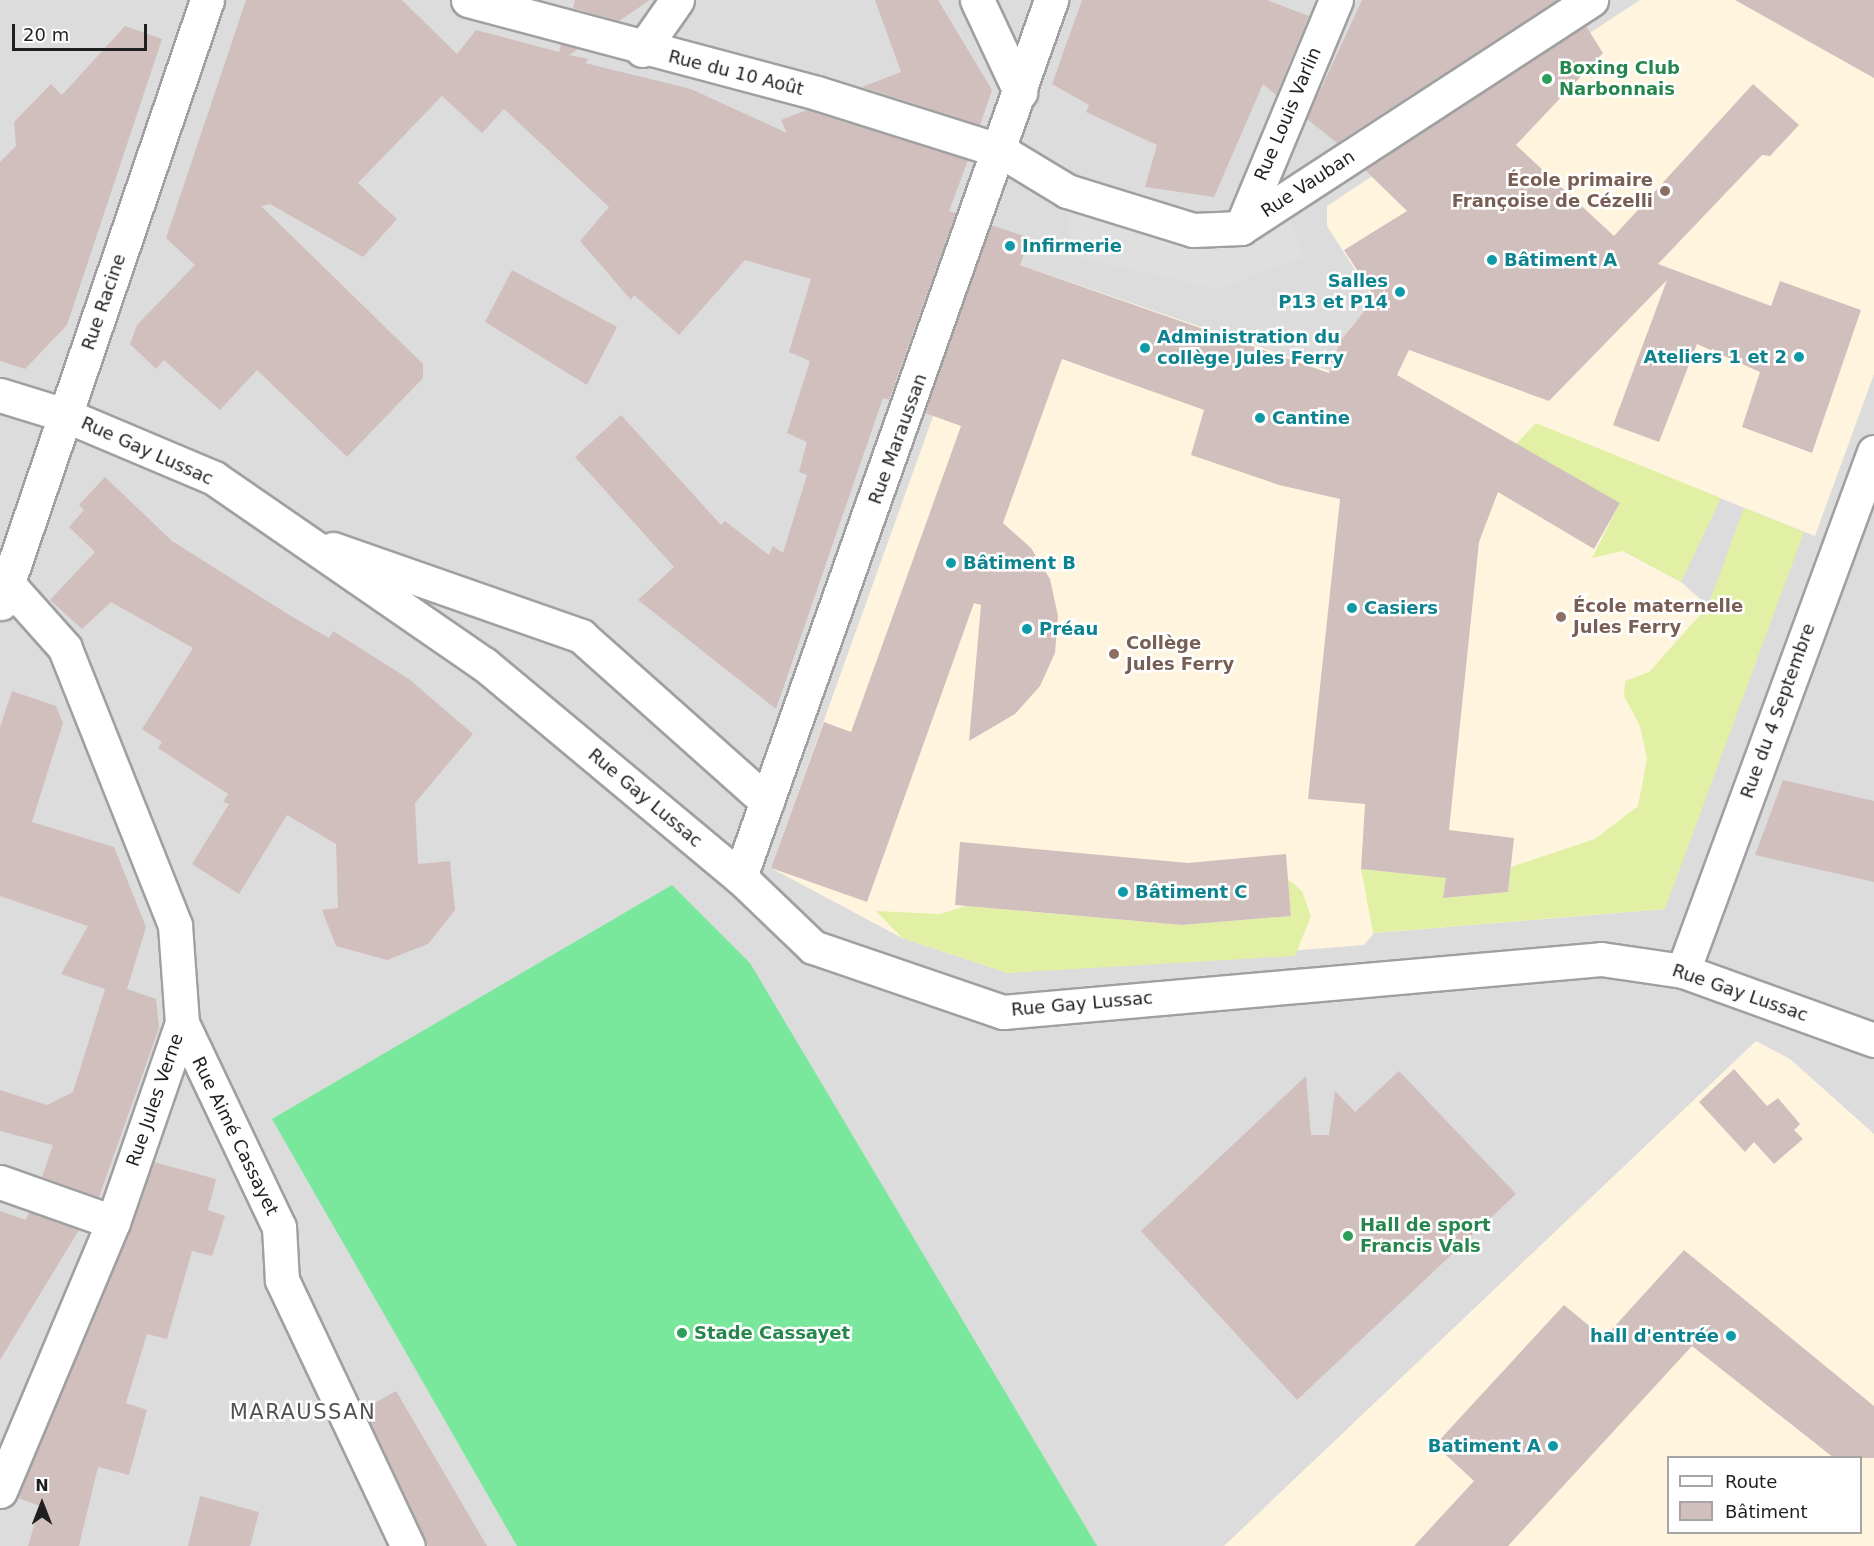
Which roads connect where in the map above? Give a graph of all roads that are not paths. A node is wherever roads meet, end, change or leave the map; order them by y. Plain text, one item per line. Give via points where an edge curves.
1 (207, 0) edge
2 (468, 0) edge
3 (677, 0) edge
4 (977, 0) edge
5 (1051, 0) edge
6 (1336, 0) edge
7 (1592, 0) edge
8 (642, 50) junction
9 (1020, 92) junction
10 (1001, 151) junction
11 (1240, 228) junction
12 (0, 395) edge
13 (65, 415) junction
14 (1874, 452) edge
15 (286, 532) junction
16 (4, 594) edge
17 (767, 802) junction
18 (740, 877) junction
19 (1683, 971) junction
20 (182, 1023) junction
21 (1874, 1040) edge
22 (0, 1182) edge
23 (113, 1222) junction
24 (0, 1491) edge
25 (408, 1546) edge

1 - 13 street, Rue Racine
2 - 8 street, Rue du 10 Août
3 - 8 street
4 - 9 street
5 - 9 street, Rue Maraussan
6 - 11 street, Rue Louis Varlin
7 - 11 street, Rue Vauban
8 - 10 street, Rue du 10 Août via 818,93
9 - 10 street, Rue Maraussan
10 - 11 street via 1067,191 1192,230
10 - 17 street, Rue Maraussan
12 - 13 street, Rue Gay Lussac
13 - 15 street, Rue Gay Lussac via 214,478
13 - 16 street, Rue Racine
14 - 19 street, Rue du 4 Septembre
15 - 17 street, Rue Gay Lussac via 581,636
15 - 18 street, Rue Gay Lussac via 484,664
16 - 20 street, Rue Jules Verne via 65,648 171,914 182,974
17 - 18 street, Rue Maraussan
18 - 19 street, Rue Gay Lussac via 813,946 1003,1012 1557,959 1601,958
19 - 21 street, Rue Gay Lussac
20 - 23 street, Rue Jules Verne
20 - 25 street, Rue Aimé Cassayet via 279,1227 282,1280
22 - 23 street
23 - 24 street, Rue Jules Verne

